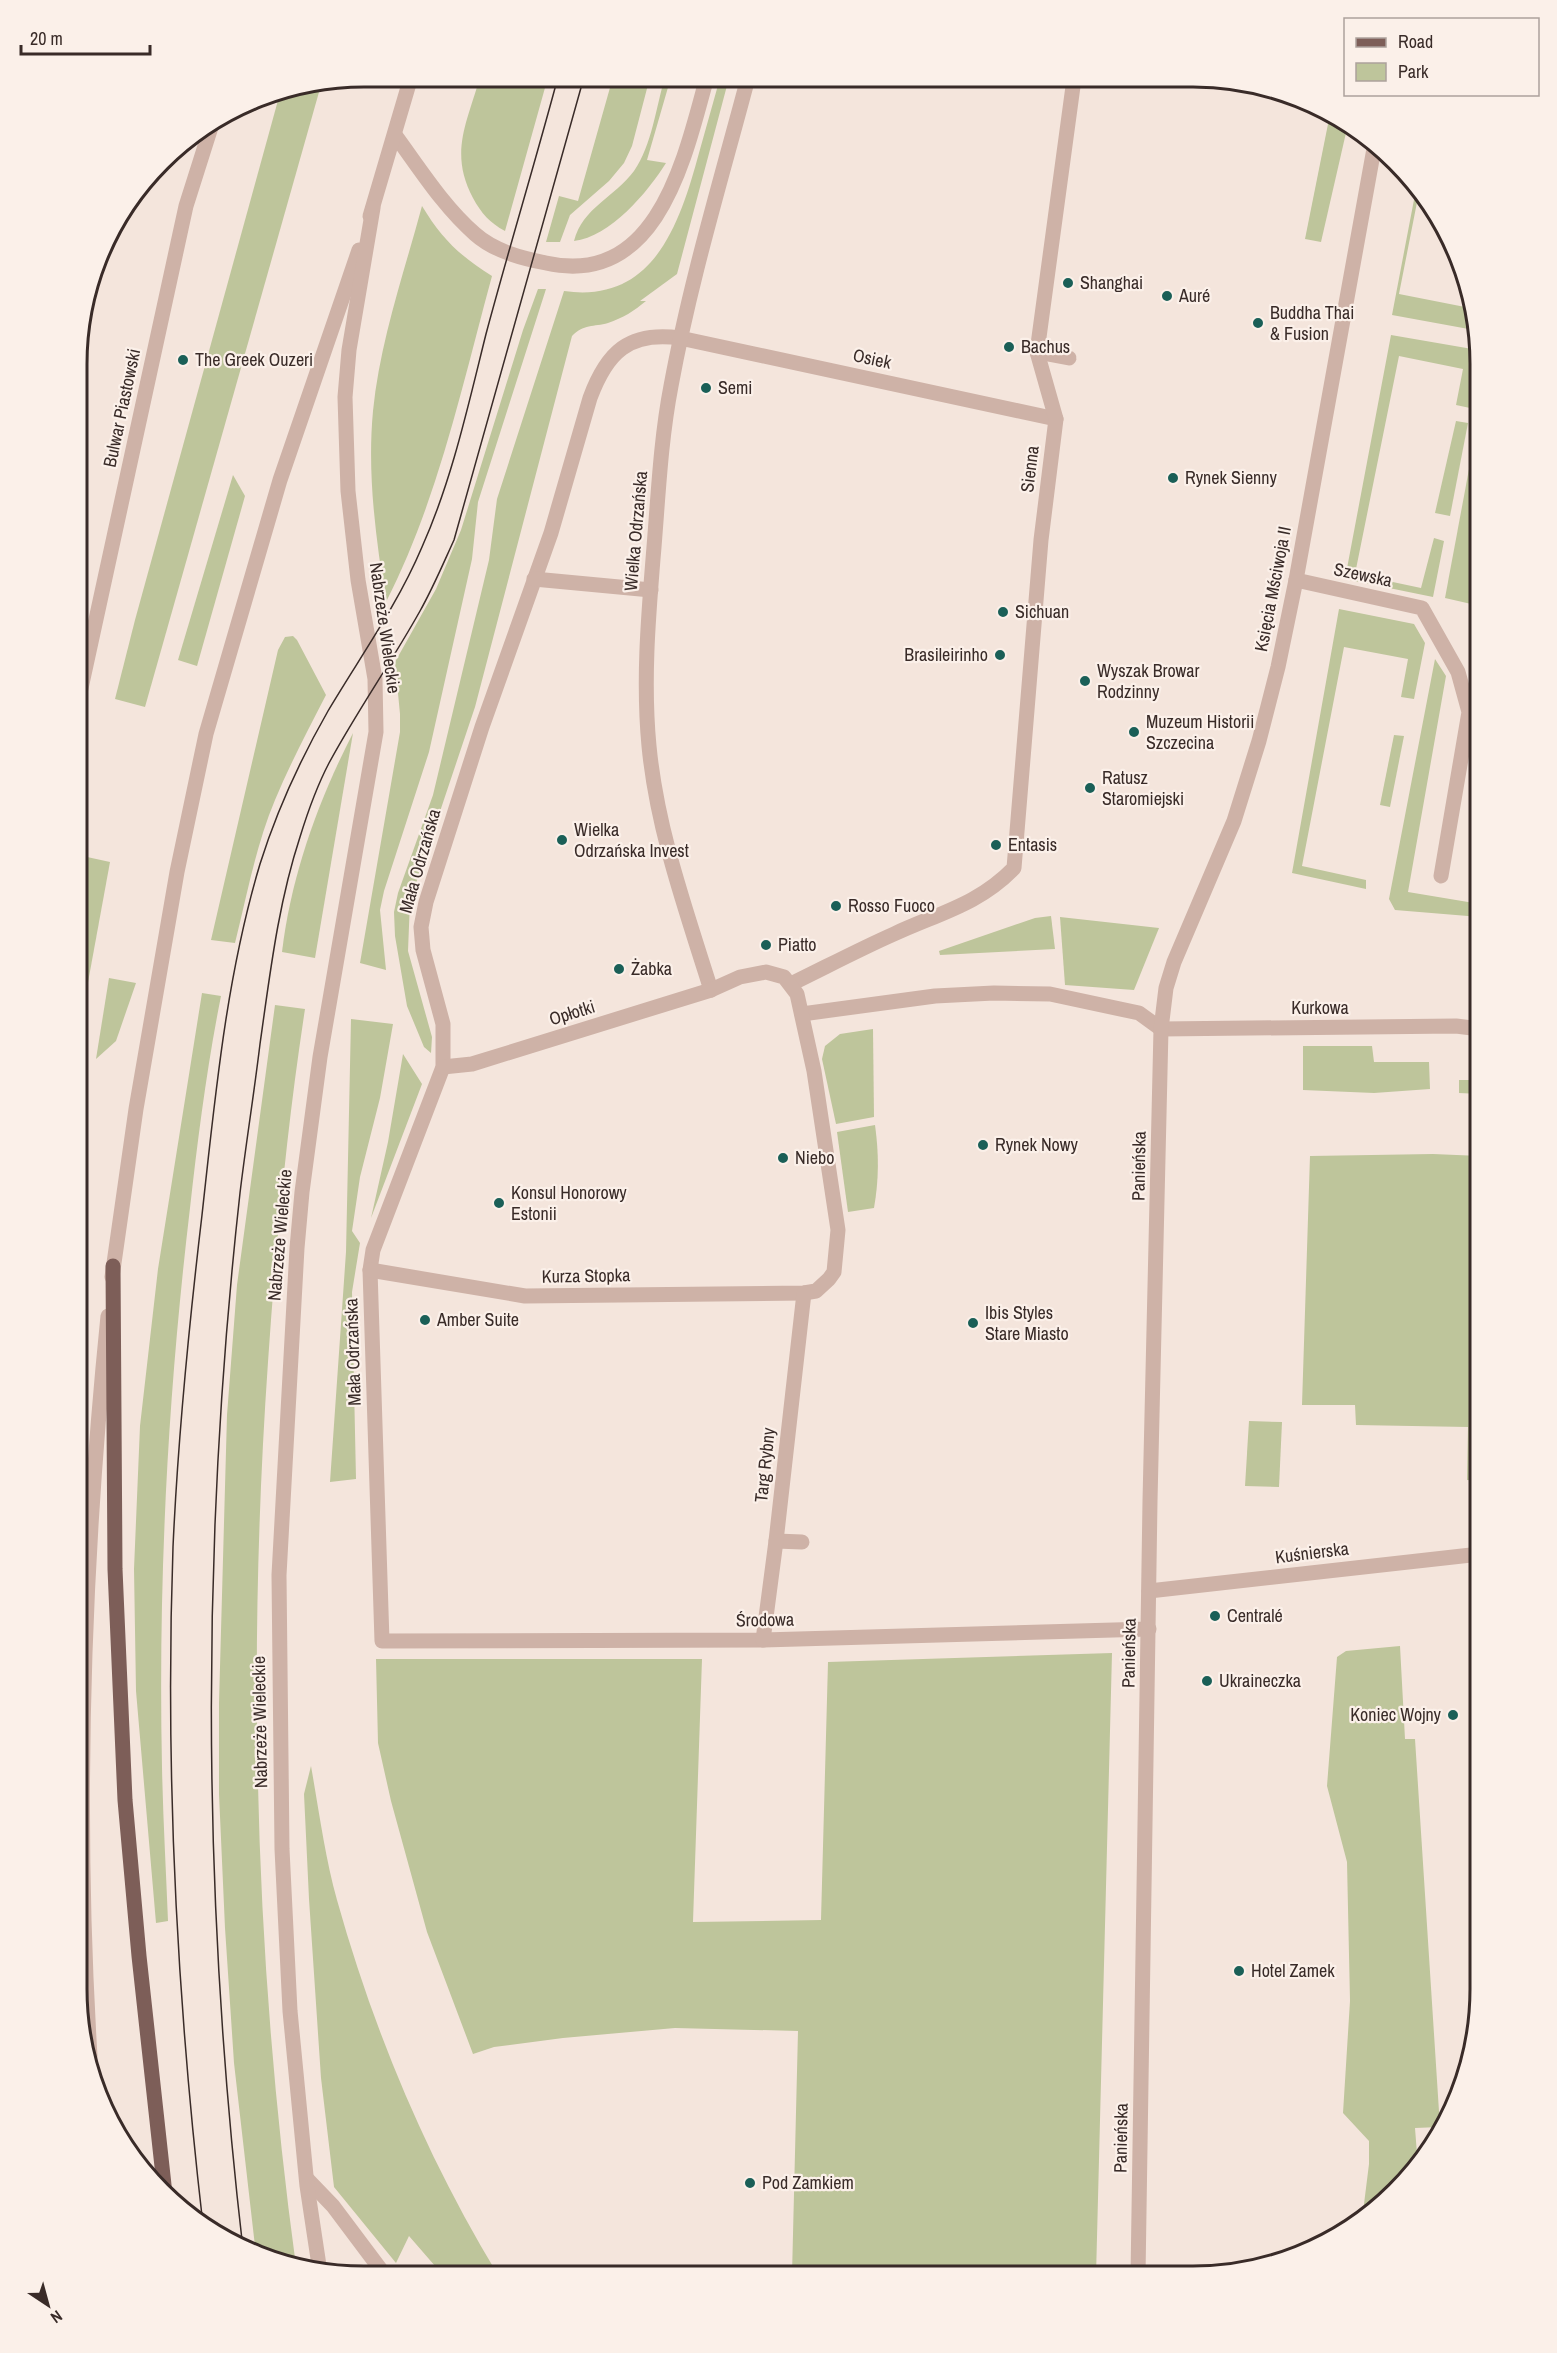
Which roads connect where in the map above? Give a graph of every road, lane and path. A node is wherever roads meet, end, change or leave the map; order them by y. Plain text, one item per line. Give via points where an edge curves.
1 (408, 87) edge
2 (704, 87) edge
3 (746, 87) edge
4 (1073, 87) edge
5 (209, 135) edge
6 (395, 135) junction
7 (1373, 154) edge
8 (373, 208) junction
9 (680, 338) junction
10 (1037, 352) junction
11 (1069, 358) dead end
12 (1056, 419) junction
13 (534, 579) junction
14 (1296, 580) junction
15 (651, 590) junction
16 (87, 661) edge
17 (1441, 876) dead end
18 (791, 984) junction
19 (711, 990) junction
20 (802, 1014) junction
21 (1470, 1028) edge
22 (1161, 1029) junction
23 (443, 1067) junction
24 (113, 1266) junction
25 (370, 1270) junction
26 (804, 1293) junction
27 (776, 1541) junction
28 (802, 1542) dead end
29 (1470, 1555) edge
30 (1149, 1591) junction
31 (87, 1604) edge
32 (1149, 1629) junction
33 (763, 1640) junction
34 (382, 1641) joint
35 (307, 2179) junction
36 (163, 2180) edge
37 (319, 2263) edge
38 (378, 2266) edge
39 (1138, 2266) edge

1 - 6 street, Nabrzeże Wieleckie
2 - 6 street via 671,192 653,222 632,246 612,258 584,266 560,266 509,254 477,237 452,214
3 - 9 street, Wielka Odrzańska
4 - 10 street, Sienna
5 - 16 street, Bulwar Piastowski via 186,206
6 - 8 street, Nabrzeże Wieleckie
7 - 14 street, Księcia Mściwoja II
8 - 24 street, Nabrzeże Wieleckie via 277,491 206,734 177,872
8 - 35 street, Nabrzeże Wieleckie via 348,350 345,397 348,491 375,679 376,732 322,1045 302,1192 279,1575 285,1931
9 - 12 street, Osiek
9 - 13 street, Mała Odrzańska via 658,335 634,341 618,352 598,377
9 - 15 street, Wielka Odrzańska via 669,399
10 - 11 street
10 - 12 street, Sienna
12 - 18 street, Sienna via 1041,540 1014,868 981,896
13 - 15 street
13 - 23 street, Mała Odrzańska via 482,727 421,927 423,950 443,1024
14 - 17 street, Szewska via 1422,608 1458,672 1469,712
14 - 22 street, Księcia Mściwoja II via 1278,667 1245,790 1174,962
15 - 19 street, Wielka Odrzańska via 646,663 654,788 670,858
18 - 19 street via 784,977 766,972 740,977
18 - 20 street
19 - 23 street, Opłotki via 472,1064
20 - 22 street via 935,996 1050,994 1139,1013
20 - 26 street via 838,1230 834,1272 816,1291
21 - 22 street, Kurkowa
22 - 30 street, Panieńska
23 - 25 street, Mała Odrzańska via 373,1250
24 - 31 street, Nabrzeże Wieleckie
24 - 36 main road via 115,1569 125,1800
25 - 26 street, Kurza Stopka via 525,1296
25 - 34 street, Mała Odrzańska
26 - 27 street, Targ Rybny
27 - 28 street
27 - 33 street, Targ Rybny
29 - 30 street, Kuśnierska
30 - 32 street, Panieńska
32 - 33 street, Środowa
32 - 39 street, Panieńska
33 - 34 street, Środowa
35 - 37 street, Nabrzeże Wieleckie
35 - 38 street via 333,2206

